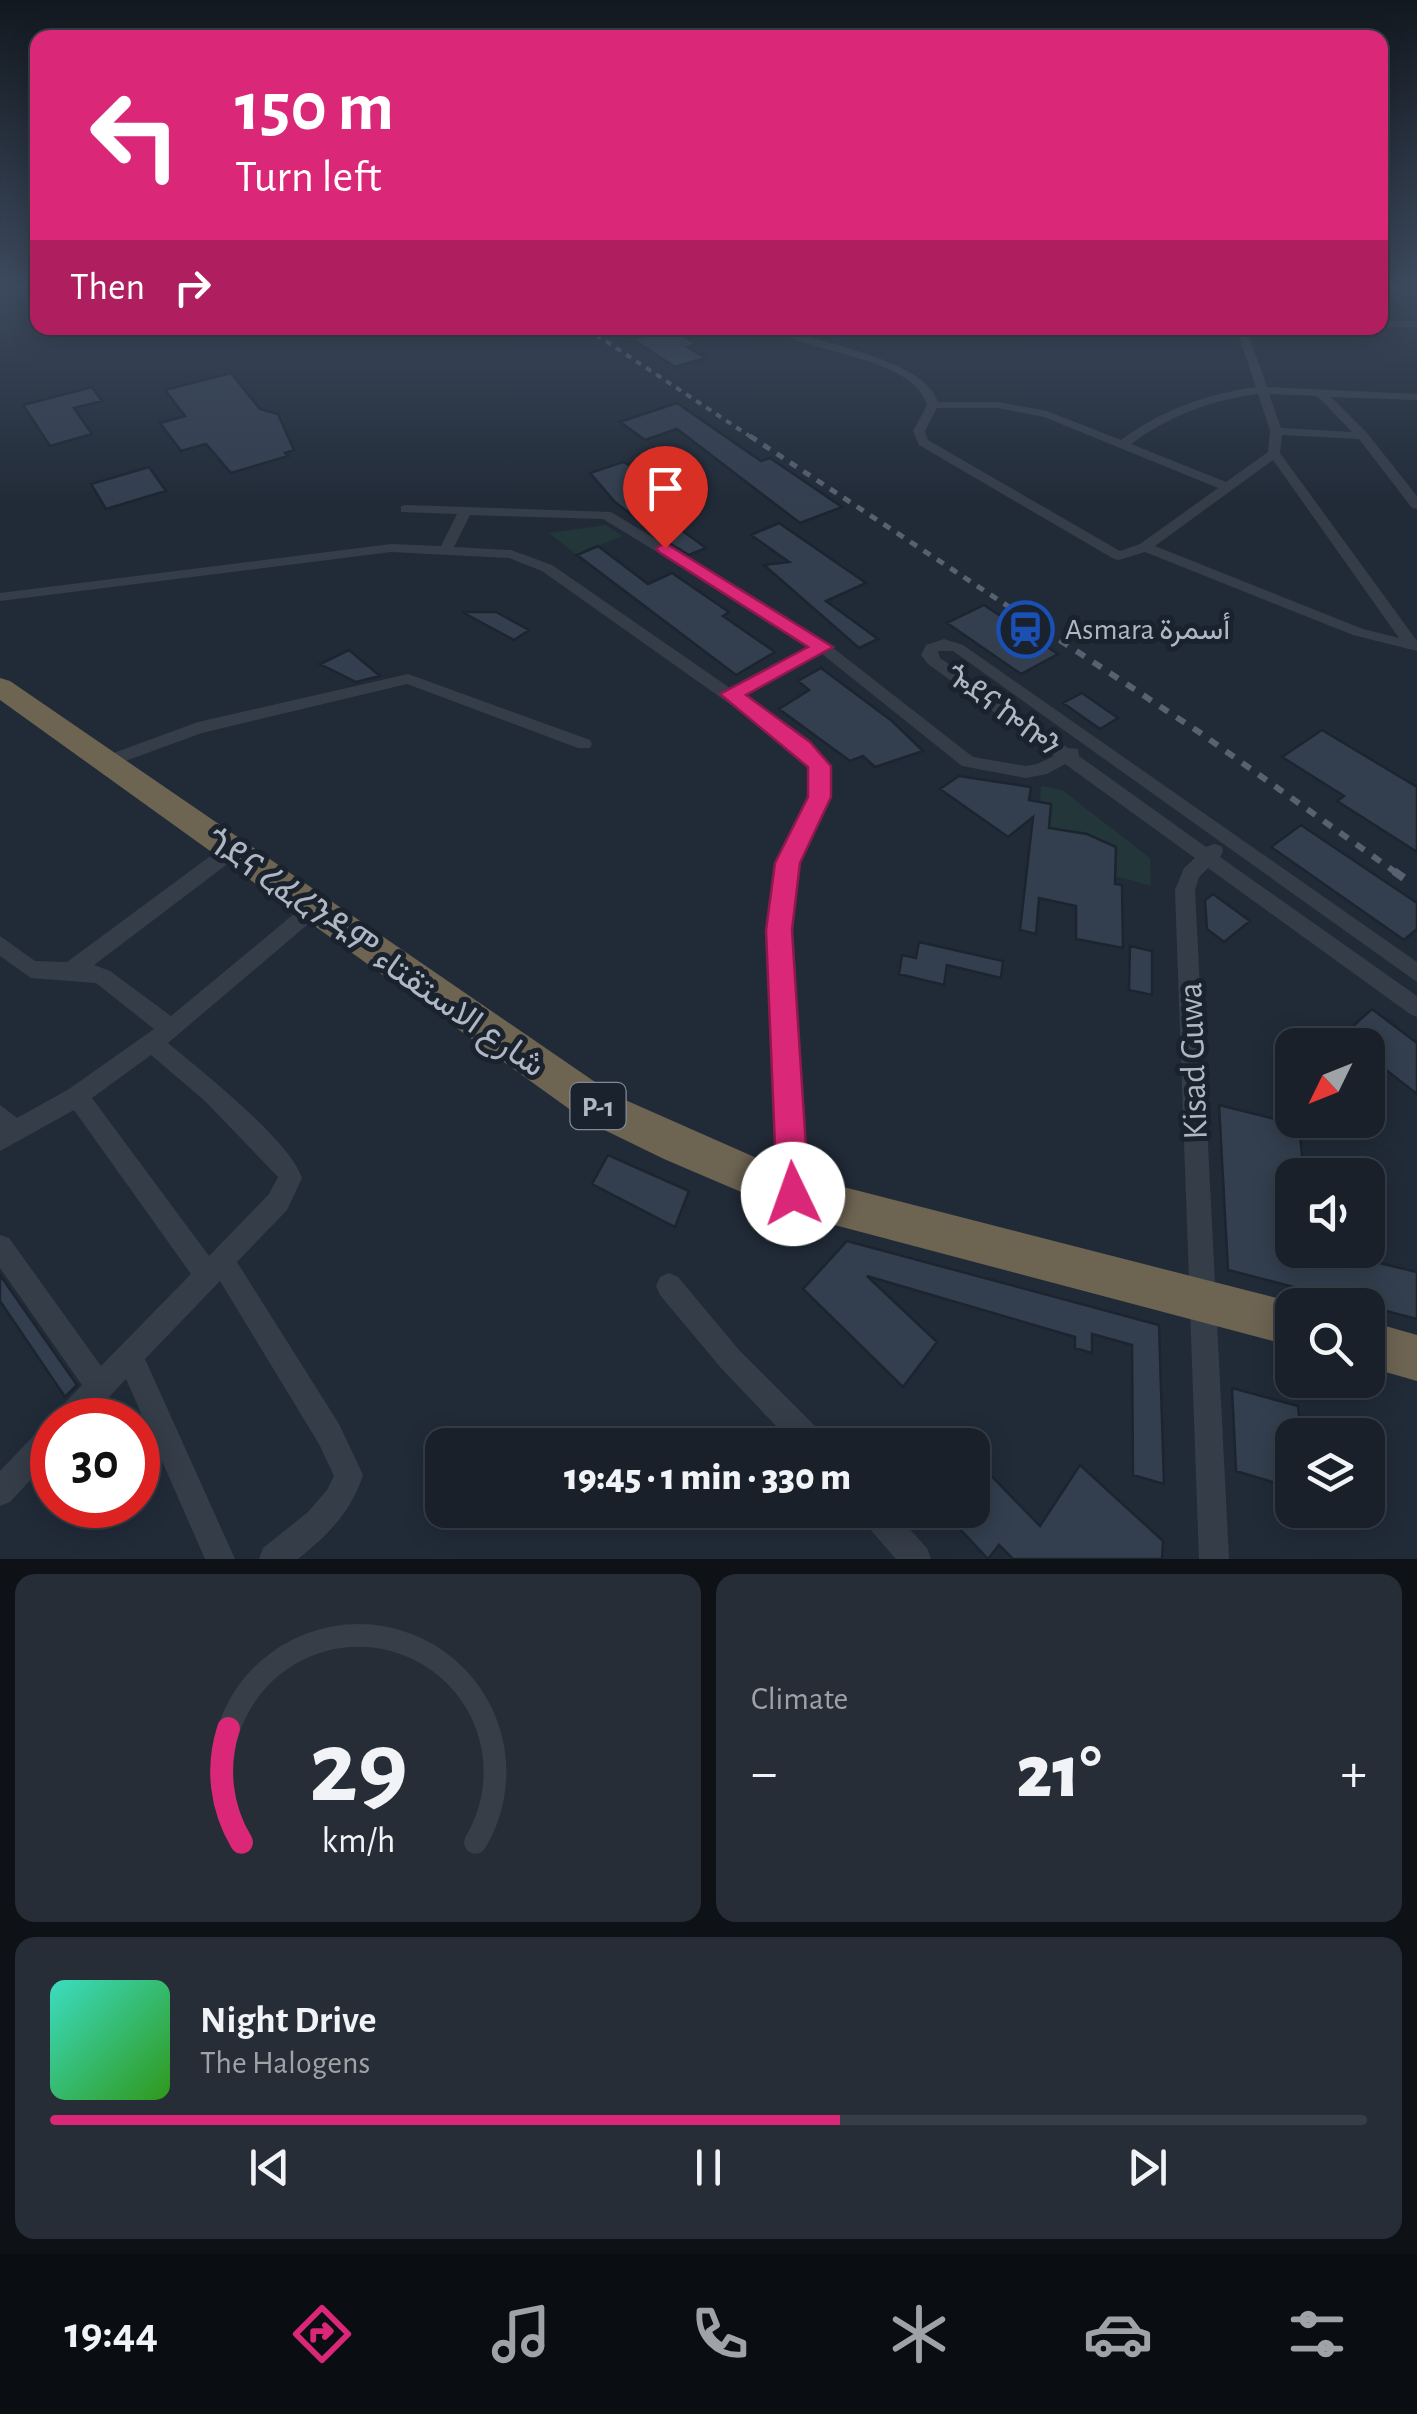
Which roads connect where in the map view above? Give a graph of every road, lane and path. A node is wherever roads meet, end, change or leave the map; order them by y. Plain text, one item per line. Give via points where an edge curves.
1 (866, 357) edge
2 (1251, 357) edge
3 (1262, 390) junction
4 (1321, 393) junction
5 (1417, 397) edge
6 (932, 405) junction
7 (1276, 431) junction
8 (1363, 436) junction
9 (1123, 444) junction
10 (1274, 452) junction
11 (1224, 486) junction
12 (1417, 505) edge
13 (406, 509) dead end
14 (466, 509) junction
15 (1145, 547) junction
16 (446, 550) junction
17 (0, 597) edge
18 (1415, 646) edge
19 (823, 647) junction
20 (0, 687) edge
21 (730, 694) junction
22 (1089, 743) junction
23 (584, 744) dead end
24 (1067, 756) junction
25 (106, 762) junction
26 (1227, 840) junction
27 (230, 851) junction
28 (1206, 857) junction
29 (313, 909) junction
30 (0, 944) edge
31 (68, 973) junction
32 (1417, 973) edge
33 (1417, 1008) edge
34 (161, 1036) junction
35 (77, 1096) junction
36 (5, 1129) edge
37 (793, 1194) junction
38 (0, 1247) edge
39 (216, 1269) junction
40 (669, 1286) dead end
41 (1203, 1300) junction
42 (1275, 1319) edge
43 (1385, 1349) edge
44 (130, 1357) junction
45 (1417, 1358) edge
46 (100, 1387) junction
47 (89, 1398) edge
48 (797, 1428) edge
49 (30, 1460) edge
50 (0, 1492) edge
51 (888, 1528) edge
52 (220, 1559) edge
53 (274, 1559) edge
54 (916, 1559) edge
55 (1214, 1559) edge

1 - 6 street via 930,391
2 - 3 street
3 - 4 street
3 - 7 street
3 - 9 street via 1180,408
4 - 5 street
4 - 8 street
6 - 9 street via 1025,409
6 - 15 street via 919,437 930,447 1120,556
7 - 8 street
7 - 10 street
8 - 12 street
9 - 11 street
10 - 11 street
10 - 18 street
11 - 15 street
13 - 14 street
14 - 16 street
14 - 19 street via 592,512 617,519
15 - 18 street via 1358,632
16 - 17 street via 391,548
16 - 21 street via 511,554 548,568
19 - 21 street
19 - 24 street via 968,762 1026,772
20 - 25 highway, ጎደና ረፈረንዱም شارع الاستقتاء / P-1
21 - 37 street via 820,766 820,797 788,863 779,930
22 - 24 street
22 - 24 street, ጐደና ኰኰን via 958,648 931,648 934,661
22 - 26 street, ጐደና ኰኰን
23 - 25 street via 408,679 198,728
24 - 28 street, ጐደና ኰኰን
25 - 27 highway, ጎደና ረፈረንዱም شارع الاستقتاء / P-1
26 - 28 street, Kisad Guwa
26 - 32 street, ጐደና ኰኰን
27 - 29 highway, ጎደና ረፈረንዱም شارع الاستقتاء / P-1
27 - 31 street
28 - 33 street, ጐደና ኰኰን
28 - 41 street, Kisad Guwa via 1185,890
29 - 34 street
29 - 37 highway, ጎደና ረፈረንዱም شارع الاستقتاء / P-1 via 600,1108
30 - 31 street via 31,970
31 - 34 street via 103,977
34 - 35 street
34 - 39 street via 290,1178 278,1202
35 - 36 street
35 - 39 street
37 - 41 highway, ጎደና ረፈረንዱም شارع الاستقتاء / P-1
38 - 46 street
39 - 44 street
39 - 53 street via 349,1475 332,1508
40 - 48 street
41 - 42 highway, ጎደና ረፈረንዱም شارع الاستقتاء / P-1
41 - 55 street, Kisad Guwa
43 - 45 highway
44 - 46 street
44 - 52 street
46 - 47 street
49 - 50 street
51 - 54 street

